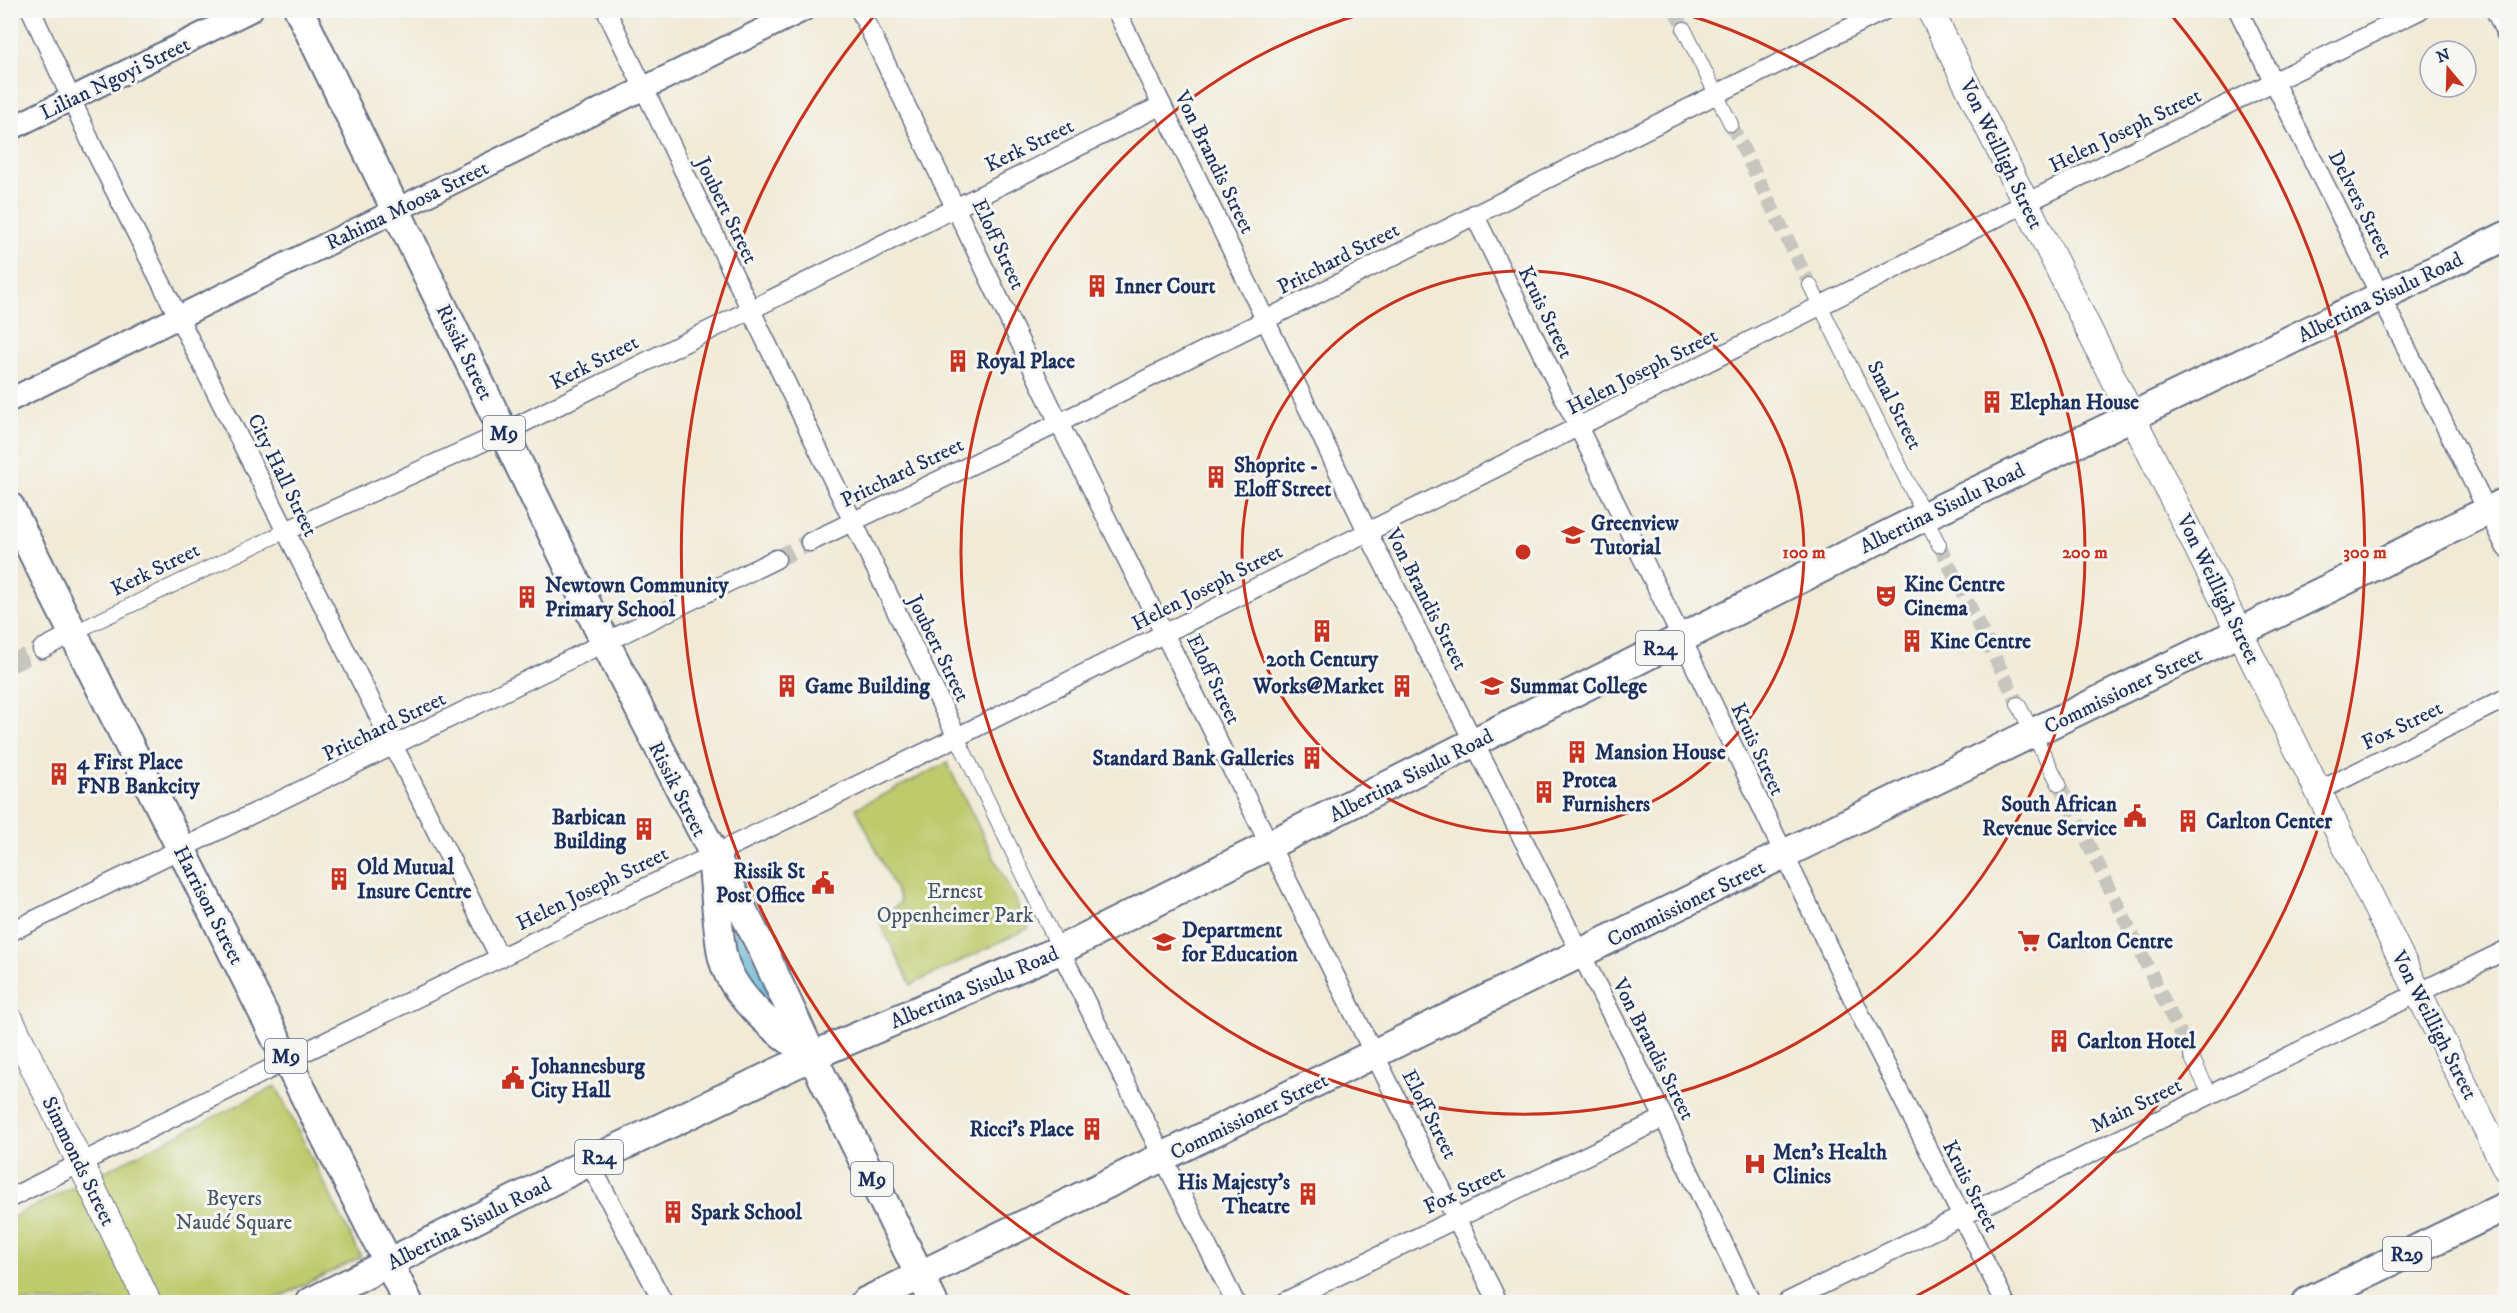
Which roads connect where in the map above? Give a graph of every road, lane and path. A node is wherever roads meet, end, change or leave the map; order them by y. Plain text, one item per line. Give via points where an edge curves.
1 (31, 10) edge
2 (251, 10) edge
3 (299, 10) edge
4 (606, 10) edge
5 (803, 10) edge
6 (860, 10) edge
7 (1116, 10) edge
8 (1885, 10) edge
9 (1930, 10) edge
10 (2238, 10) edge
11 (2420, 10) edge
12 (2494, 10) edge
13 (1684, 29) tunnel mouth
14 (2506, 34) edge
15 (2274, 82) junction
16 (644, 89) junction
17 (1716, 94) junction
18 (70, 100) junction
19 (1162, 105) junction
20 (1731, 124) tunnel mouth
21 (10, 129) edge
22 (2026, 203) junction
23 (956, 206) junction
24 (397, 210) junction
25 (1474, 214) junction
26 (2506, 236) edge
27 (1810, 285) tunnel mouth
28 (2382, 296) junction
29 (1821, 307) junction
30 (749, 309) junction
31 (179, 318) junction
32 (1267, 319) junction
33 (10, 400) edge
34 (2133, 417) junction
35 (1059, 423) junction
36 (1578, 428) junction
37 (503, 433) junction
38 (2498, 506) edge
39 (10, 507) edge
40 (1925, 516) junction
41 (853, 521) junction
42 (286, 531) junction
43 (1367, 531) junction
44 (810, 542) tunnel mouth
45 (1939, 545) tunnel mouth
46 (2506, 548) edge
47 (776, 559) tunnel mouth
48 (2241, 632) junction
49 (73, 633) junction
50 (1166, 633) junction
51 (1681, 637) junction
52 (605, 642) junction
53 (42, 648) tunnel mouth
54 (2506, 698) edge
55 (2018, 704) tunnel mouth
56 (2033, 734) junction
57 (957, 737) junction
58 (1474, 743) junction
59 (394, 746) junction
60 (2059, 784) tunnel mouth
61 (2317, 792) junction
62 (1271, 846) junction
63 (180, 849) junction
64 (712, 855) junction
65 (1784, 855) junction
66 (10, 932) edge
67 (1060, 950) junction
68 (2506, 950) edge
69 (1581, 954) junction
70 (500, 958) junction
71 (2419, 993) junction
72 (10, 1019) edge
73 (1374, 1054) junction
74 (812, 1056) junction
75 (2191, 1056) tunnel mouth
76 (288, 1060) junction
77 (2210, 1094) junction
78 (1664, 1118) junction
79 (1161, 1159) junction
80 (588, 1162) junction
81 (80, 1164) junction
82 (2506, 1169) edge
83 (10, 1198) edge
84 (2506, 1206) edge
85 (1961, 1216) junction
86 (1456, 1217) junction
87 (389, 1264) junction
88 (920, 1276) junction
89 (2315, 1301) edge
90 (148, 1302) edge
91 (311, 1302) edge
92 (408, 1302) edge
93 (663, 1302) edge
94 (865, 1302) edge
95 (933, 1302) edge
96 (1235, 1302) edge
97 (1284, 1302) edge
98 (1497, 1302) edge
99 (1751, 1302) edge
100 (1788, 1302) edge
101 (2005, 1302) edge

1 - 18 street, City Hall Street
2 - 18 street, Lilian Ngoyi Street
3 - 24 main road, Rissik Street / M9
4 - 16 street, Joubert Street
5 - 16 street, Rahima Moosa Street
6 - 23 street, Eloff Street
7 - 19 street, Von Brandis Street
8 - 17 street, Pritchard Street
9 - 22 main road, Von Weilligh Street
10 - 15 street, Delvers Street
11 - 15 street, Helen Joseph Street
12 - 14 street
13 - 17 street
15 - 22 street, Helen Joseph Street
15 - 28 street, Delvers Street
16 - 24 street, Rahima Moosa Street
16 - 30 street, Joubert Street
17 - 20 street
17 - 25 street, Pritchard Street
18 - 21 street, Lilian Ngoyi Street
18 - 31 street, City Hall Street
19 - 23 street, Kerk Street
19 - 32 street, Von Brandis Street
22 - 29 street, Helen Joseph Street
22 - 34 main road, Von Weilligh Street
23 - 30 street, Kerk Street
23 - 35 street, Eloff Street
24 - 31 street, Rahima Moosa Street
24 - 37 main road, Rissik Street / M9
25 - 32 street, Pritchard Street
25 - 36 street, Kruis Street
26 - 28 main road, Albertina Sisulu Road / R24
27 - 29 street, Smal Street
28 - 34 main road, Albertina Sisulu Road / R24
28 - 38 street, Delvers Street
29 - 36 street, Helen Joseph Street
29 - 40 street, Smal Street
30 - 37 street, Kerk Street
30 - 41 street, Joubert Street
31 - 33 street, Rahima Moosa Street
31 - 42 street, City Hall Street
32 - 35 street, Pritchard Street
32 - 43 street, Von Brandis Street
34 - 40 main road, Albertina Sisulu Road / R24
34 - 48 main road, Von Weilligh Street
35 - 41 street, Pritchard Street
35 - 50 street, Eloff Street
36 - 43 street, Helen Joseph Street
36 - 51 street, Kruis Street
37 - 42 street, Kerk Street
37 - 52 main road, Rissik Street / M9
38 - 46 street, Delvers Street
38 - 48 main road, Commissioner Street
39 - 49 main road, Harrison Street / M9
40 - 45 street, Smal Street
40 - 51 main road, Albertina Sisulu Road / R24
41 - 44 street, Pritchard Street
41 - 57 street, Joubert Street
42 - 49 street, Kerk Street
42 - 59 street, City Hall Street
43 - 50 street, Helen Joseph Street
43 - 58 street, Von Brandis Street
47 - 52 street, Pritchard Street
48 - 56 main road, Commissioner Street
48 - 61 main road, Von Weilligh Street
49 - 53 street, Kerk Street
49 - 63 main road, Harrison Street / M9
50 - 57 street, Helen Joseph Street
50 - 62 street, Eloff Street
51 - 58 main road, Albertina Sisulu Road / R24
51 - 65 street, Kruis Street
52 - 59 street, Pritchard Street
52 - 64 main road, Rissik Street / M9
54 - 61 street, Fox Street
55 - 56 street
56 - 60 street
56 - 65 main road, Commissioner Street
57 - 64 street, Helen Joseph Street
57 - 67 street, Joubert Street
58 - 62 main road, Albertina Sisulu Road / R24
58 - 69 street, Von Brandis Street
59 - 63 street, Pritchard Street
59 - 70 street, City Hall Street
61 - 71 main road, Von Weilligh Street
62 - 67 main road, Albertina Sisulu Road / R24
62 - 73 street, Eloff Street
63 - 66 street, Pritchard Street
63 - 76 main road, Harrison Street / M9
64 - 70 street, Helen Joseph Street
64 - 74 main road, Rissik Street / M9 via 762,948
64 - 74 main road, Rissik Street / M9 via 723,955 732,978 741,993 786,1038
65 - 69 main road, Commissioner Street
65 - 85 street, Kruis Street
67 - 74 main road, Albertina Sisulu Road / R24
67 - 79 street, Joubert Street
68 - 71 street, Main Street
69 - 73 main road, Commissioner Street
69 - 78 street, Von Brandis Street
70 - 76 street, Helen Joseph Street
71 - 77 street, Main Street
71 - 82 main road, Von Weilligh Street
72 - 81 main road, Simmonds Street
73 - 79 main road, Commissioner Street
73 - 86 street, Eloff Street
74 - 80 main road, Albertina Sisulu Road / R24
74 - 88 main road, Rissik Street / M9
75 - 77 street
76 - 81 street, Helen Joseph Street
76 - 87 main road, Harrison Street / M9
77 - 85 street, Main Street
78 - 86 street, Fox Street
78 - 99 street, Von Brandis Street
79 - 88 main road, Commissioner Street
79 - 96 street, Joubert Street
80 - 87 main road, Albertina Sisulu Road / R24
80 - 93 street
81 - 83 street, Helen Joseph Street
81 - 90 main road, Simmonds Street
84 - 89 main road, R29
85 - 100 street, Main Street
85 - 101 street, Kruis Street
86 - 97 street, Fox Street
86 - 98 street, Eloff Street
87 - 91 main road, Albertina Sisulu Road / R24
87 - 92 main road, Harrison Street / M9
88 - 94 main road, Commissioner Street
88 - 95 main road, Rissik Street / M9

